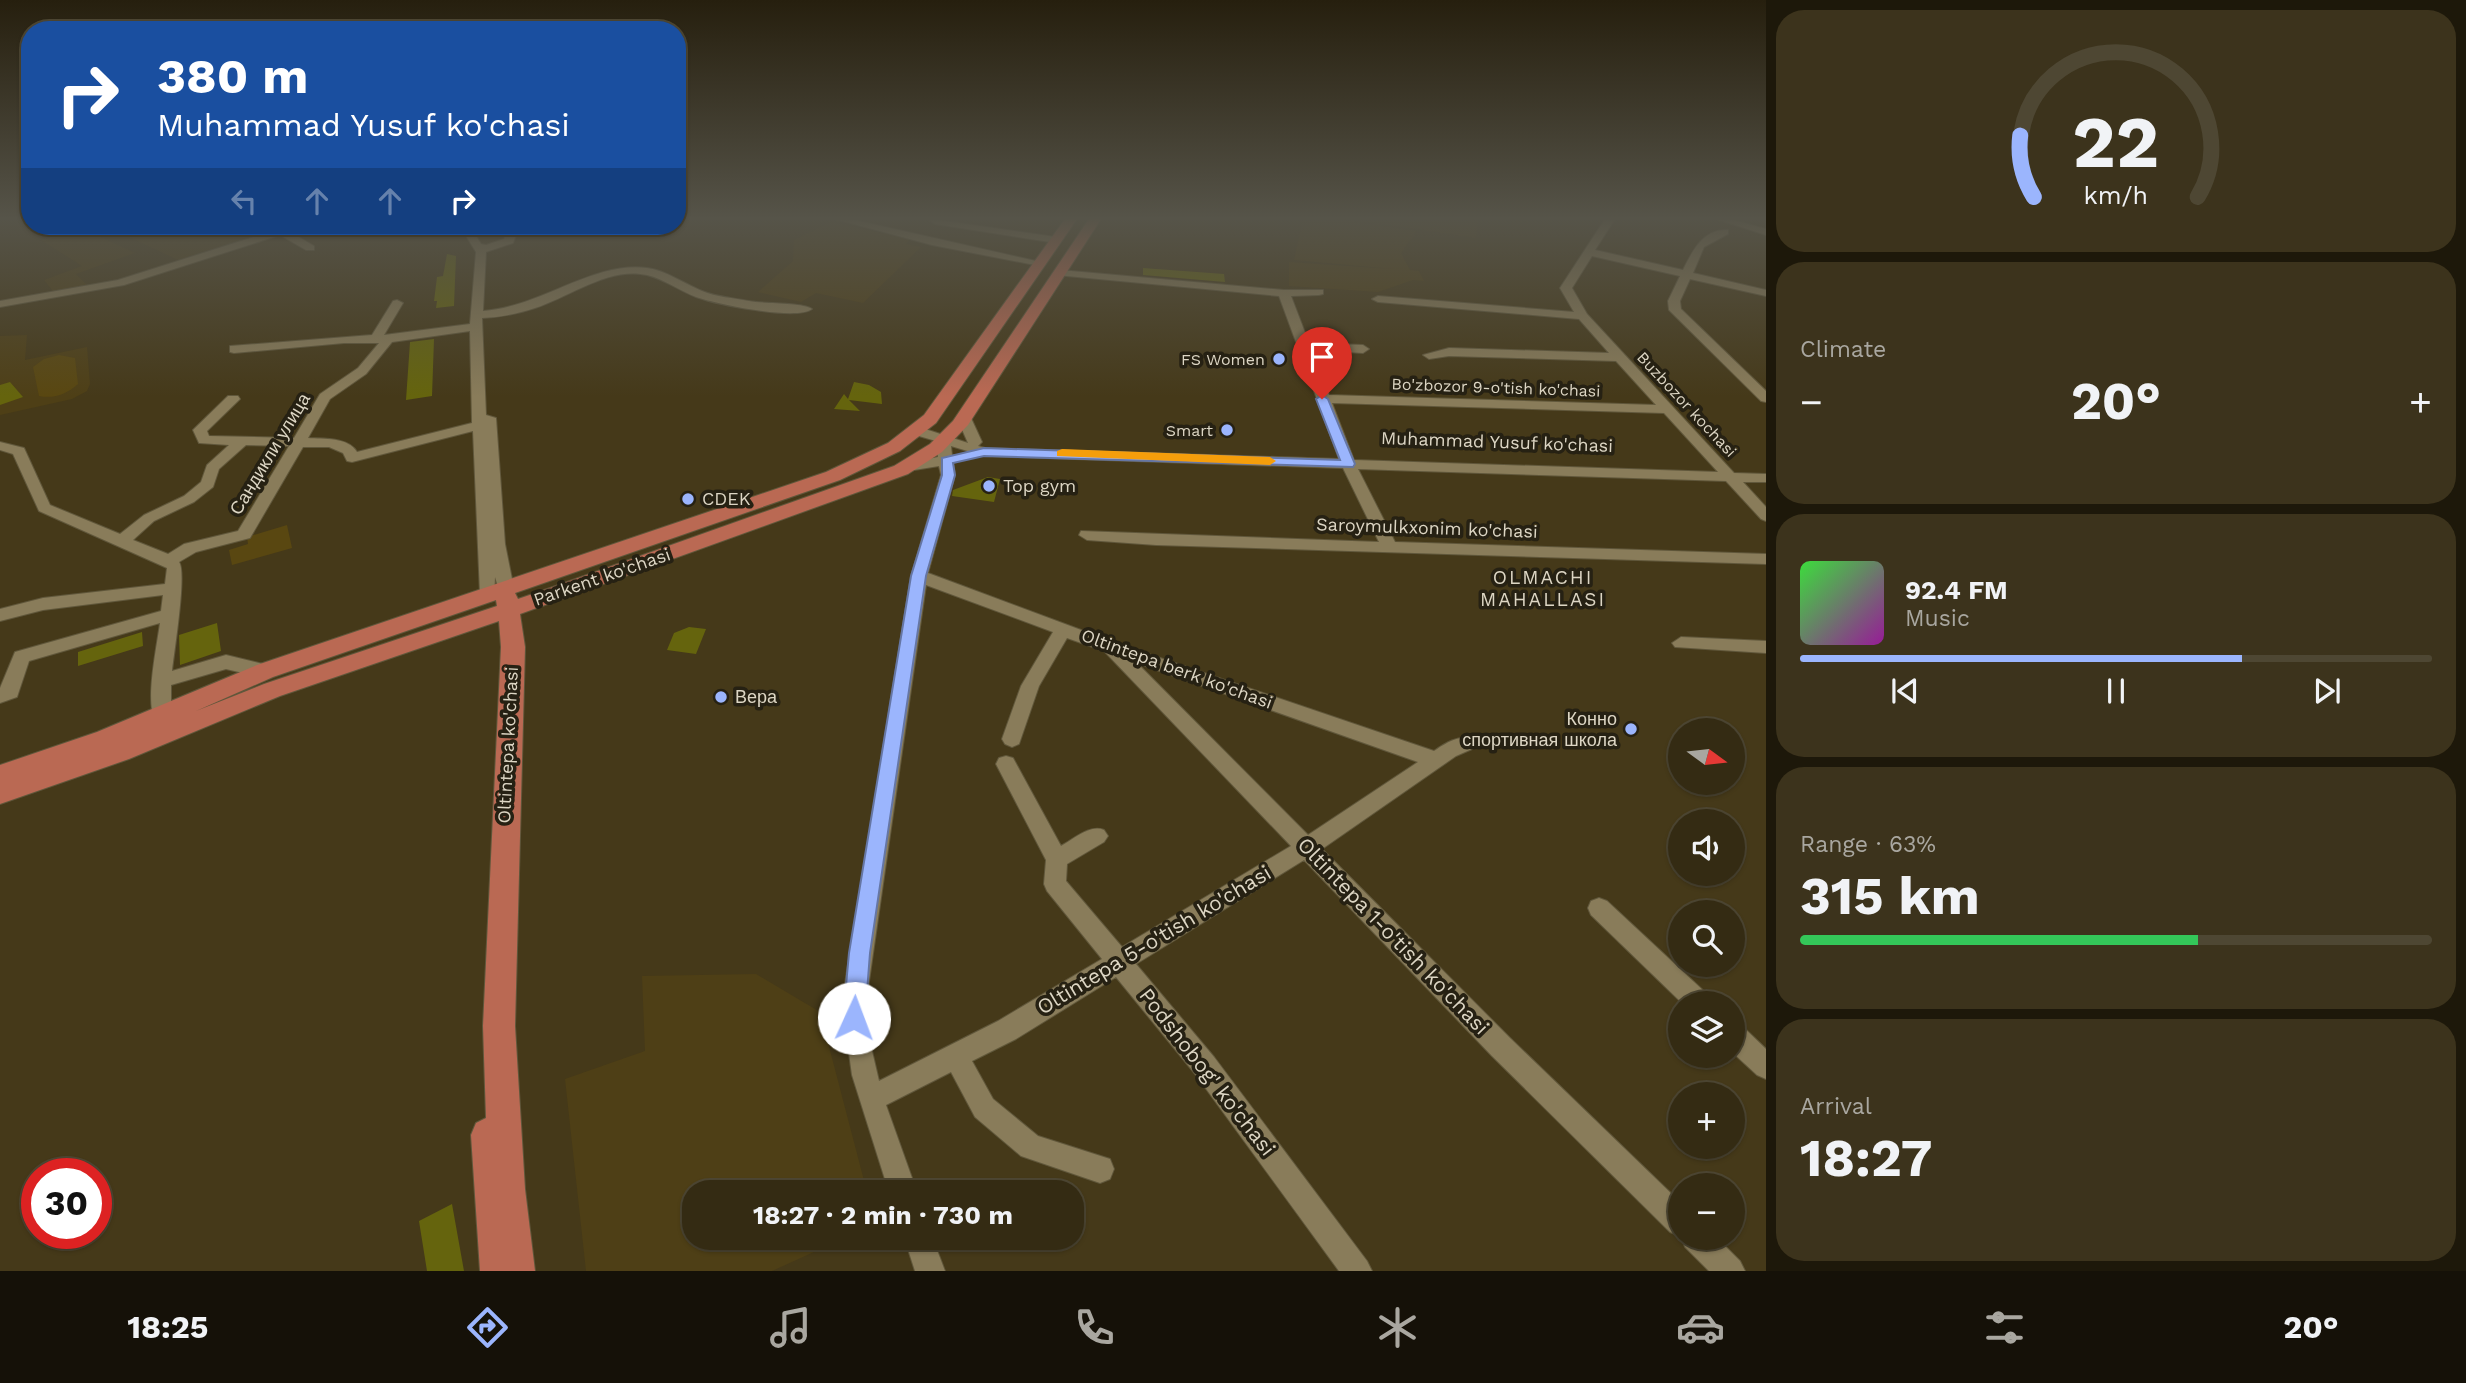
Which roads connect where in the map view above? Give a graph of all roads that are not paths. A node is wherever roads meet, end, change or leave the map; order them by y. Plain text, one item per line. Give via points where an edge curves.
1 (135, 278) edge
2 (477, 278) edge
3 (595, 278) edge
4 (664, 278) edge
5 (1029, 278) edge
6 (1056, 278) edge
7 (1119, 278) edge
8 (1572, 278) edge
9 (1684, 278) edge
10 (1704, 278) edge
11 (1319, 292) dead end
12 (1283, 293) junction
13 (1766, 293) edge
14 (1378, 299) dead end
15 (397, 303) dead end
16 (0, 304) edge
17 (806, 309) dead end
18 (1582, 316) junction
19 (479, 318) junction
20 (382, 339) junction
21 (1305, 346) junction
22 (234, 349) dead end
23 (1363, 349) dead end
24 (1429, 355) dead end
25 (1620, 357) junction
26 (1766, 397) edge
27 (233, 398) dead end
28 (1322, 399) junction
29 (1668, 409) junction
30 (964, 418) junction
31 (483, 424) junction
32 (917, 432) junction
33 (243, 439) junction
34 (296, 442) junction
35 (0, 446) edge
36 (980, 447) junction
37 (945, 451) junction
38 (1346, 460) junction
39 (1766, 472) edge
40 (1728, 474) junction
41 (1766, 478) edge
42 (1766, 516) edge
43 (1087, 535) dead end
44 (120, 542) junction
45 (1389, 546) junction
46 (1766, 559) edge
47 (169, 562) junction
48 (919, 576) junction
49 (174, 588) junction
50 (499, 602) junction
51 (0, 615) edge
52 (169, 615) junction
53 (1064, 628) junction
54 (1681, 643) dead end
55 (1110, 647) junction
56 (1766, 647) edge
57 (265, 671) junction
58 (162, 681) junction
59 (0, 696) edge
60 (162, 715) junction
61 (1012, 739) dead end
62 (1465, 744) dead end
63 (1436, 760) junction
64 (1006, 764) dead end
65 (0, 776) edge
66 (0, 793) edge
67 (1097, 836) dead end
68 (1308, 847) junction
69 (1057, 859) junction
70 (1599, 908) dead end
71 (1119, 959) junction
72 (1686, 991) edge
73 (491, 1028) junction
74 (1745, 1046) edge
75 (956, 1056) junction
76 (1766, 1066) edge
77 (871, 1099) junction
78 (1100, 1169) dead end
79 (899, 1180) edge
80 (1668, 1211) edge
81 (923, 1250) edge
82 (1708, 1250) edge
83 (499, 1271) edge
84 (516, 1271) edge
85 (930, 1271) edge
86 (1357, 1271) edge
87 (1730, 1271) edge

1 - 16 street
2 - 19 street, Oltintepa ko'chasi
3 - 19 street via 533,305
4 - 17 street via 702,295 766,308
5 - 32 main road, Parkent ko'chasi via 938,410
6 - 30 main road, Parkent ko'chasi
7 - 12 street
8 - 18 street, Buzbozor kochasi via 1565,290
9 - 26 street via 1675,310
10 - 13 street
11 - 12 street
12 - 21 street
14 - 18 street
15 - 20 street, Сандикли улица
18 - 25 street, Buzbozor kochasi
19 - 20 street
19 - 31 street, Oltintepa ko'chasi
20 - 22 street
20 - 34 street, Сандикли улица via 362,371 326,397
21 - 23 street
21 - 28 street
24 - 25 street
25 - 29 street, Buzbozor kochasi
27 - 33 street via 200,430 201,436 204,440
28 - 29 street, Bo'zbozor 9-o'tish ko'chasi
28 - 38 street
29 - 40 street, Buzbozor kochasi
30 - 36 street
30 - 37 main road, Parkent ko'chasi
31 - 34 street via 352,458 349,450 331,443
31 - 50 street, Oltintepa ko'chasi
32 - 37 street
32 - 50 main road, Parkent ko'chasi via 833,476
33 - 34 street
33 - 44 street via 212,468 208,484 189,499 149,518
34 - 47 street, Сандикли улица via 244,534 190,548
35 - 44 street via 19,450 44,508
36 - 37 street, Muhammad Yusuf ko'chasi
36 - 38 street, Muhammad Yusuf ko'chasi
37 - 48 street via 948,475
37 - 50 main road, Parkent ko'chasi
38 - 40 street, Muhammad Yusuf ko'chasi
38 - 45 street
39 - 40 street, Muhammad Yusuf ko'chasi
40 - 41 street, Muhammad Yusuf ko'chasi
40 - 42 street, Buzbozor kochasi
43 - 45 street, Saroymulkxonim ko'chasi
44 - 47 street
45 - 46 street, Saroymulkxonim ko'chasi
47 - 49 street via 176,570
48 - 53 street, Oltintepa berk ko'chasi
48 - 77 street via 855,985 857,1040
49 - 51 street via 43,604
49 - 52 street
50 - 57 main road, Parkent ko'chasi
50 - 66 main road, Parkent ko'chasi via 120,752
50 - 73 main road, Oltintepa ko'chasi via 499,803
52 - 58 street
52 - 59 street via 21,657 10,692
53 - 55 street, Oltintepa berk ko'chasi
53 - 61 street via 1030,686
54 - 56 street
55 - 63 street, Oltintepa berk ko'chasi
55 - 68 street, Oltintepa 1-o'tish ko'chasi
57 - 58 street via 226,662
57 - 60 main road, Parkent ko'chasi
58 - 60 street
60 - 65 main road, Parkent ko'chasi
62 - 63 street, Oltintepa 5-o'tish ko'chasi
63 - 68 street, Oltintepa 5-o'tish ko'chasi
64 - 69 street, Podshobog' ko'chasi
67 - 69 street
68 - 71 street, Oltintepa 5-o'tish ko'chasi
68 - 80 street, Oltintepa 1-o'tish ko'chasi via 1501,1048
69 - 71 street, Podshobog' ko'chasi via 1055,884
70 - 72 street
71 - 75 street, Oltintepa 5-o'tish ko'chasi via 1007,1030
71 - 86 street, Podshobog' ko'chasi
73 - 83 main road, Oltintepa ko'chasi via 491,1198
73 - 84 main road, Oltintepa ko'chasi
74 - 76 street
75 - 77 street, Oltintepa 5-o'tish ko'chasi
75 - 78 street via 984,1108 1030,1147
77 - 79 street
81 - 85 street
82 - 87 street

